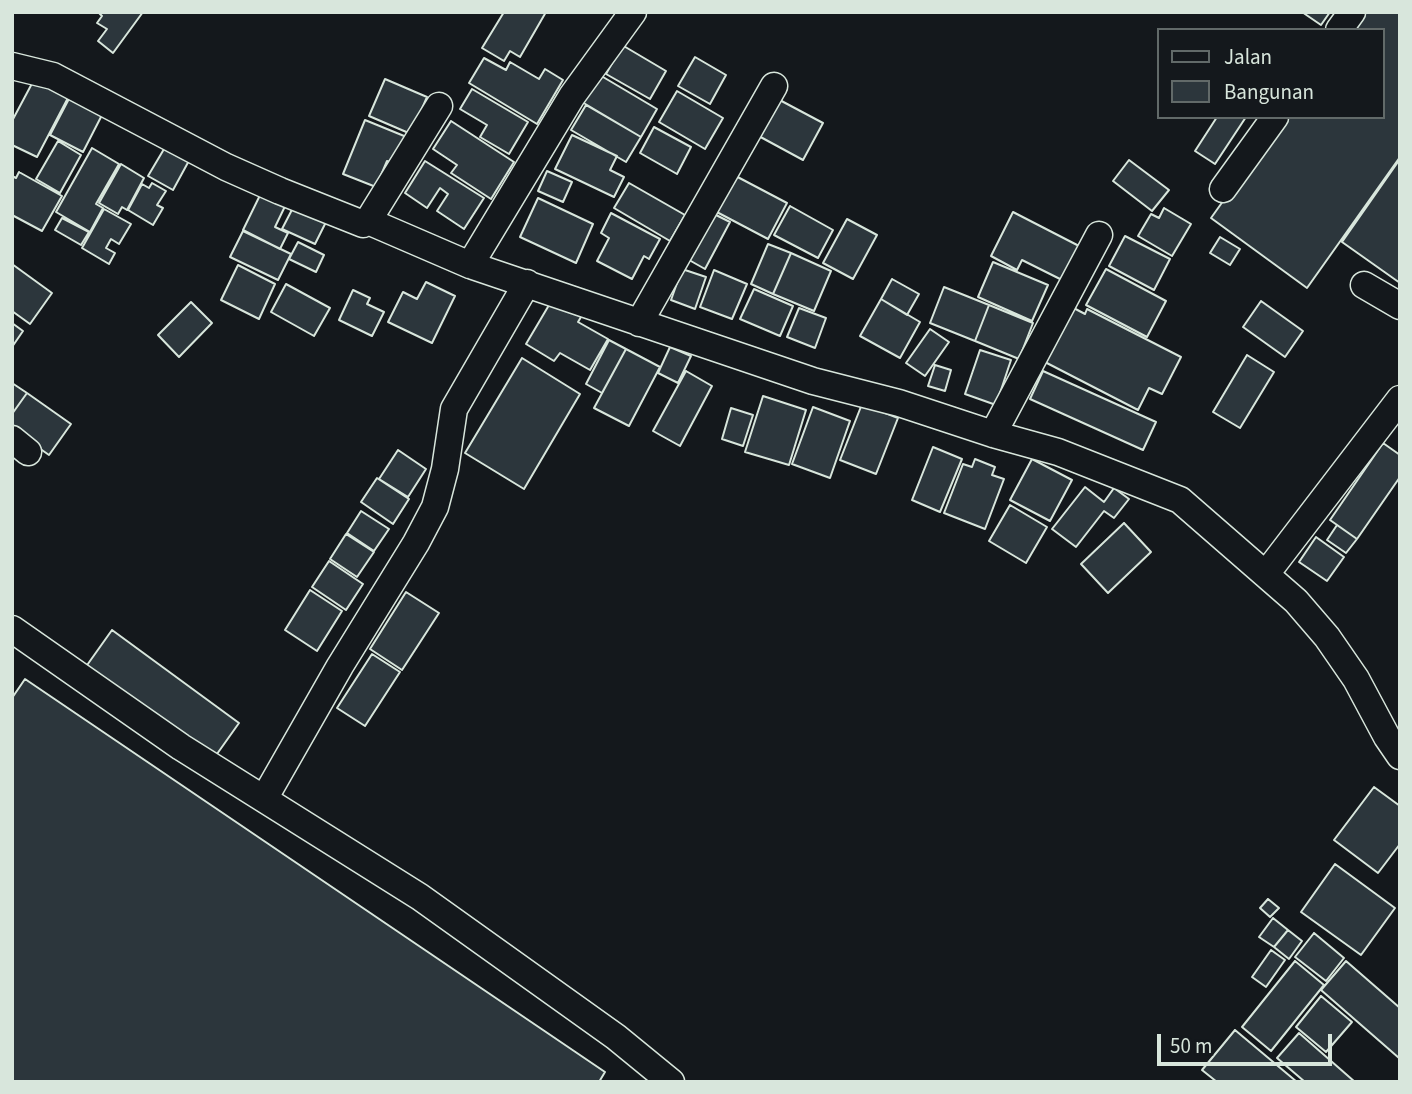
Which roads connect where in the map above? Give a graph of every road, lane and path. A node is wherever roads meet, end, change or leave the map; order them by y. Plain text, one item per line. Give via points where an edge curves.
1 (633, 12) edge
2 (1352, 12) edge
3 (1340, 28) edge
4 (12, 58) edge
5 (12, 66) edge
6 (774, 86) dead end
7 (439, 106) dead end
8 (1274, 119) edge
9 (1223, 189) dead end
10 (368, 221) junction
11 (1099, 235) dead end
12 (470, 265) junction
13 (527, 283) junction
14 (1364, 285) dead end
15 (1400, 306) edge
16 (639, 323) junction
17 (1400, 399) edge
18 (993, 434) junction
19 (1266, 574) junction
20 (12, 629) edge
21 (1400, 756) edge
22 (264, 799) junction
23 (671, 1082) edge

1 - 12 street via 572,96
2 - 3 street
4 - 5 street
5 - 10 street via 54,76 226,167 363,224
6 - 16 street
7 - 10 street
8 - 9 street
10 - 12 street
11 - 18 street
12 - 13 street
13 - 16 street
13 - 22 street via 454,409 435,507
14 - 15 street
16 - 18 street
17 - 19 street
18 - 19 street via 1058,452 1180,500
19 - 21 street via 1326,637
20 - 22 street
22 - 23 street via 419,897 616,1037

